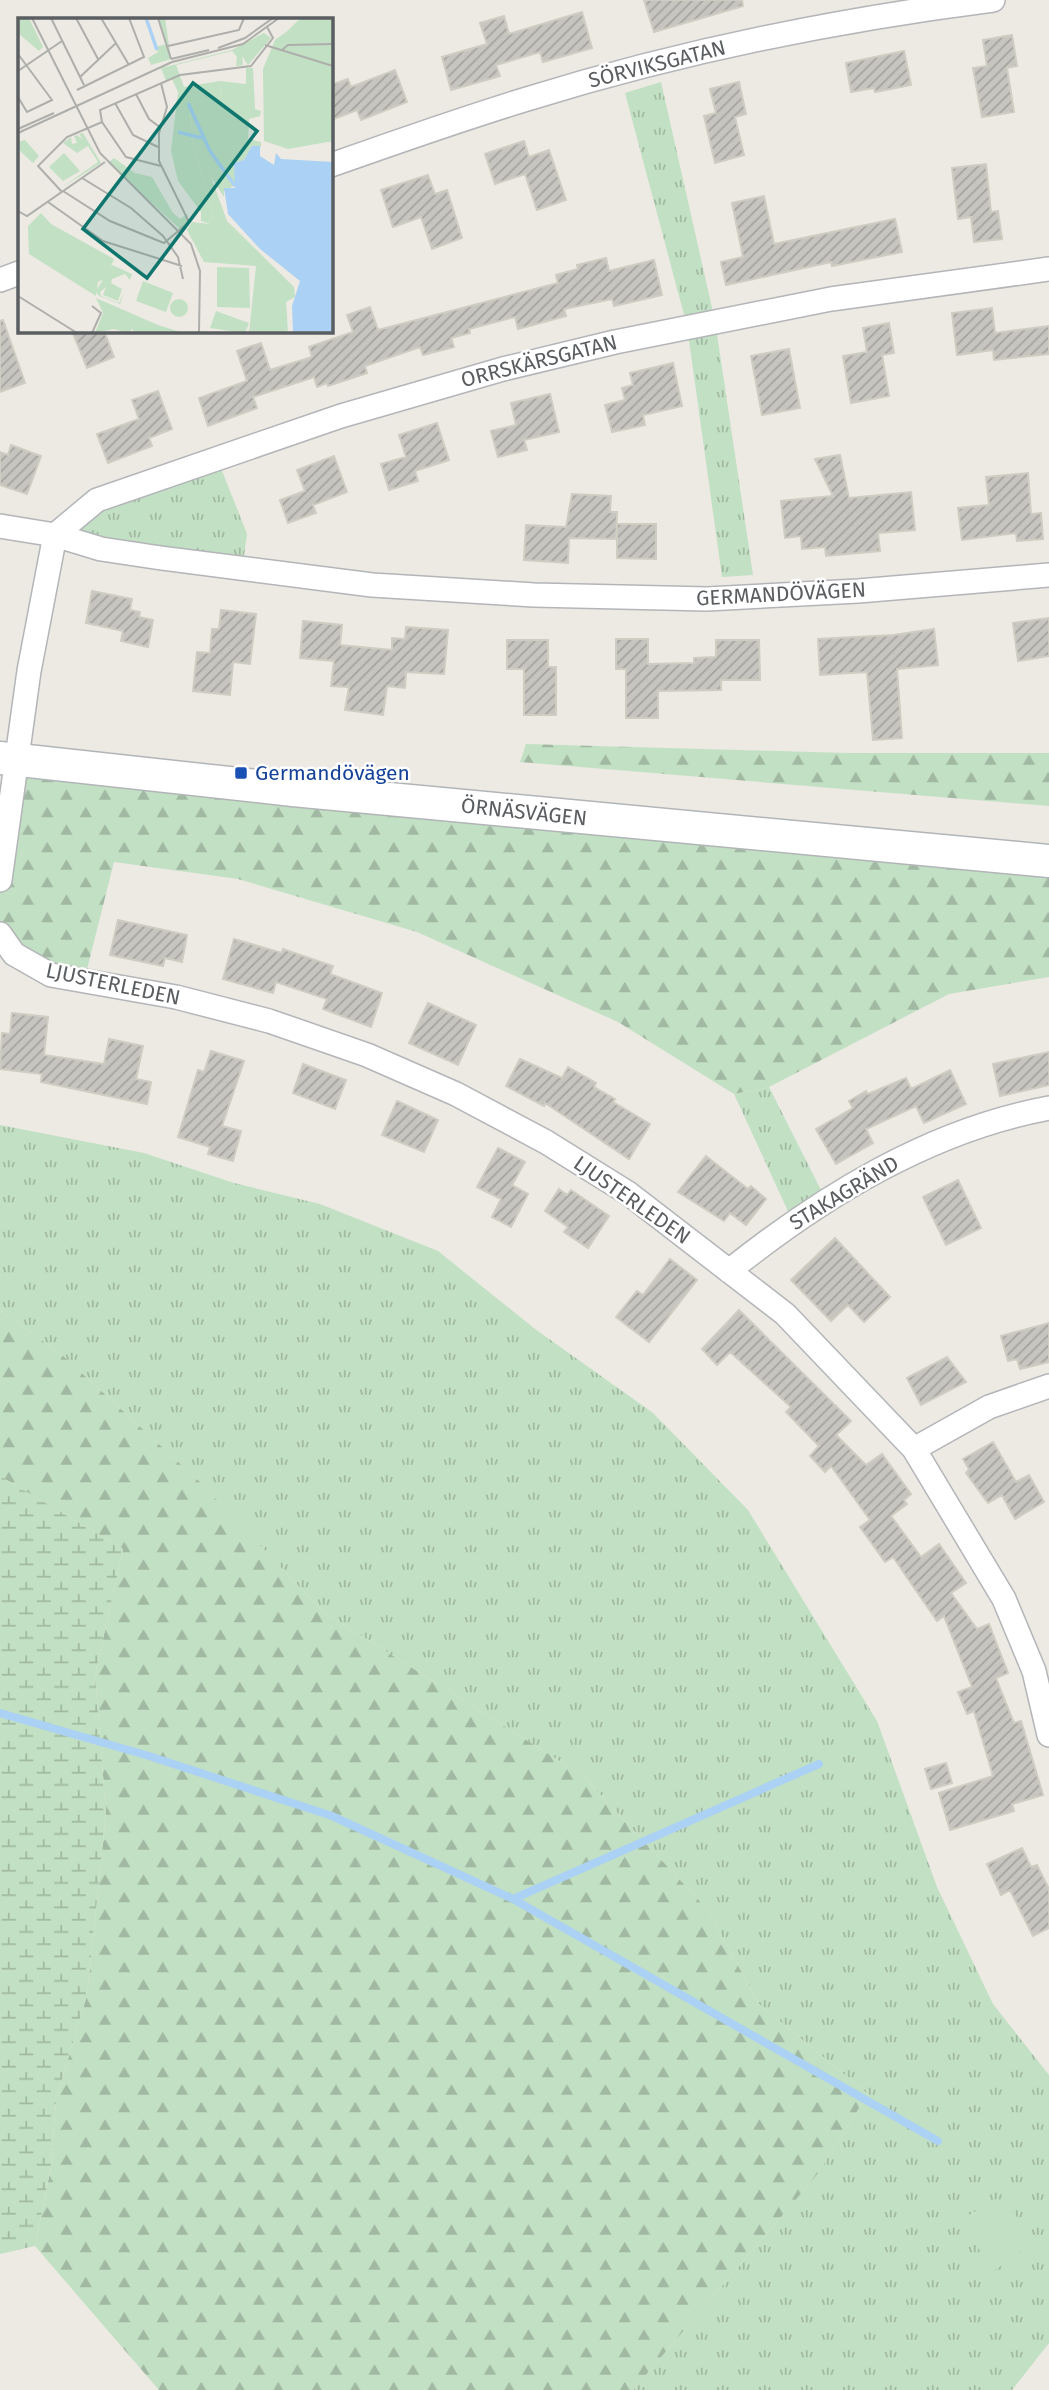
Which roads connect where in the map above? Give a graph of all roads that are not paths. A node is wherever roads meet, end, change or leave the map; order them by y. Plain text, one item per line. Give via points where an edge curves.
1 (993, 0) edge
2 (332, 165) edge
3 (1049, 269) edge
4 (18, 273) edge
5 (0, 280) edge
6 (0, 526) edge
7 (55, 535) junction
8 (1049, 575) edge
9 (9, 760) edge
10 (1049, 861) edge
11 (0, 880) edge
12 (0, 934) edge
13 (1049, 1108) edge
14 (729, 1271) junction
15 (1049, 1386) edge
16 (914, 1449) junction
17 (1042, 1670) edge
18 (1049, 1735) edge

1 - 2 street, SÖRVIKSGATAN via 877,16 634,68
3 - 7 street, ORRSKÄRSGATAN via 777,308 503,369 341,416 111,494
4 - 5 street
6 - 7 street, GERMANDÖVÄGEN
7 - 8 street, GERMANDÖVÄGEN via 101,549 358,583 534,595 730,598
7 - 9 street
9 - 10 street, ÖRNÄSVÄGEN
9 - 11 street
12 - 14 street, LJUSTERLEDEN via 14,954 51,975 176,997 269,1021 367,1055 456,1094 628,1193
13 - 14 street, STAKAGRÄND via 939,1142 873,1171
14 - 16 street, LJUSTERLEDEN via 785,1314
15 - 16 street via 989,1407
16 - 17 street, LJUSTERLEDEN
17 - 18 street, LJUSTERLEDEN

